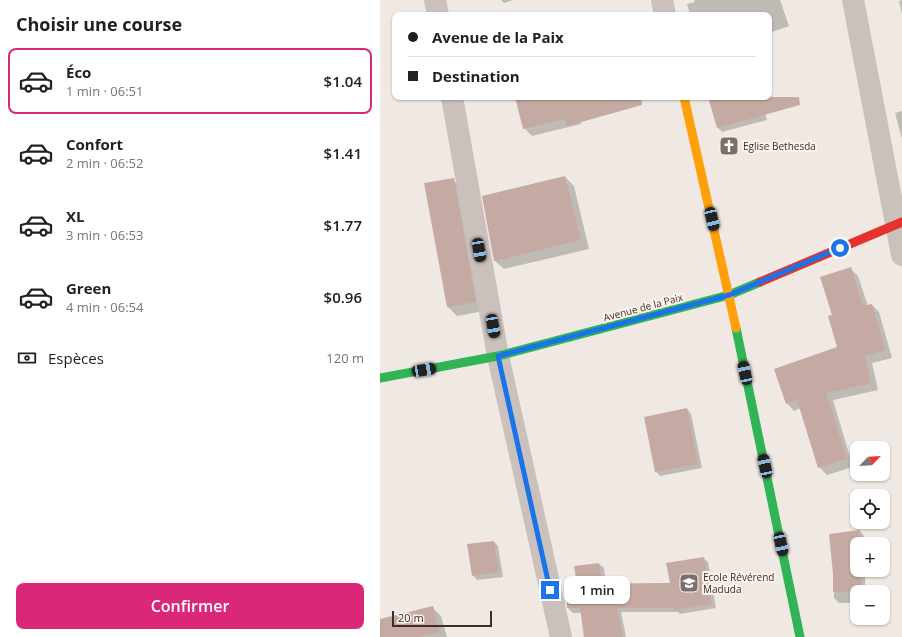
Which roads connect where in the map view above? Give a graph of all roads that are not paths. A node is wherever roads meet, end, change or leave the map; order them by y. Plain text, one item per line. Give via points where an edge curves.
1 (435, 0) edge
2 (662, 0) edge
3 (852, 0) edge
4 (437, 12) edge
5 (664, 12) edge
6 (453, 100) edge
7 (685, 100) edge
8 (899, 223) edge
9 (902, 255) edge
10 (729, 295) junction
11 (498, 356) junction
12 (380, 378) edge
13 (561, 637) edge
14 (800, 637) edge

1 - 4 street
2 - 5 street
3 - 8 street
6 - 11 street
7 - 10 street
8 - 9 street
8 - 10 street, Avenue de la Paix
10 - 11 street, Avenue de la Paix
10 - 14 street
11 - 12 street, Avenue de la Paix
11 - 13 street

